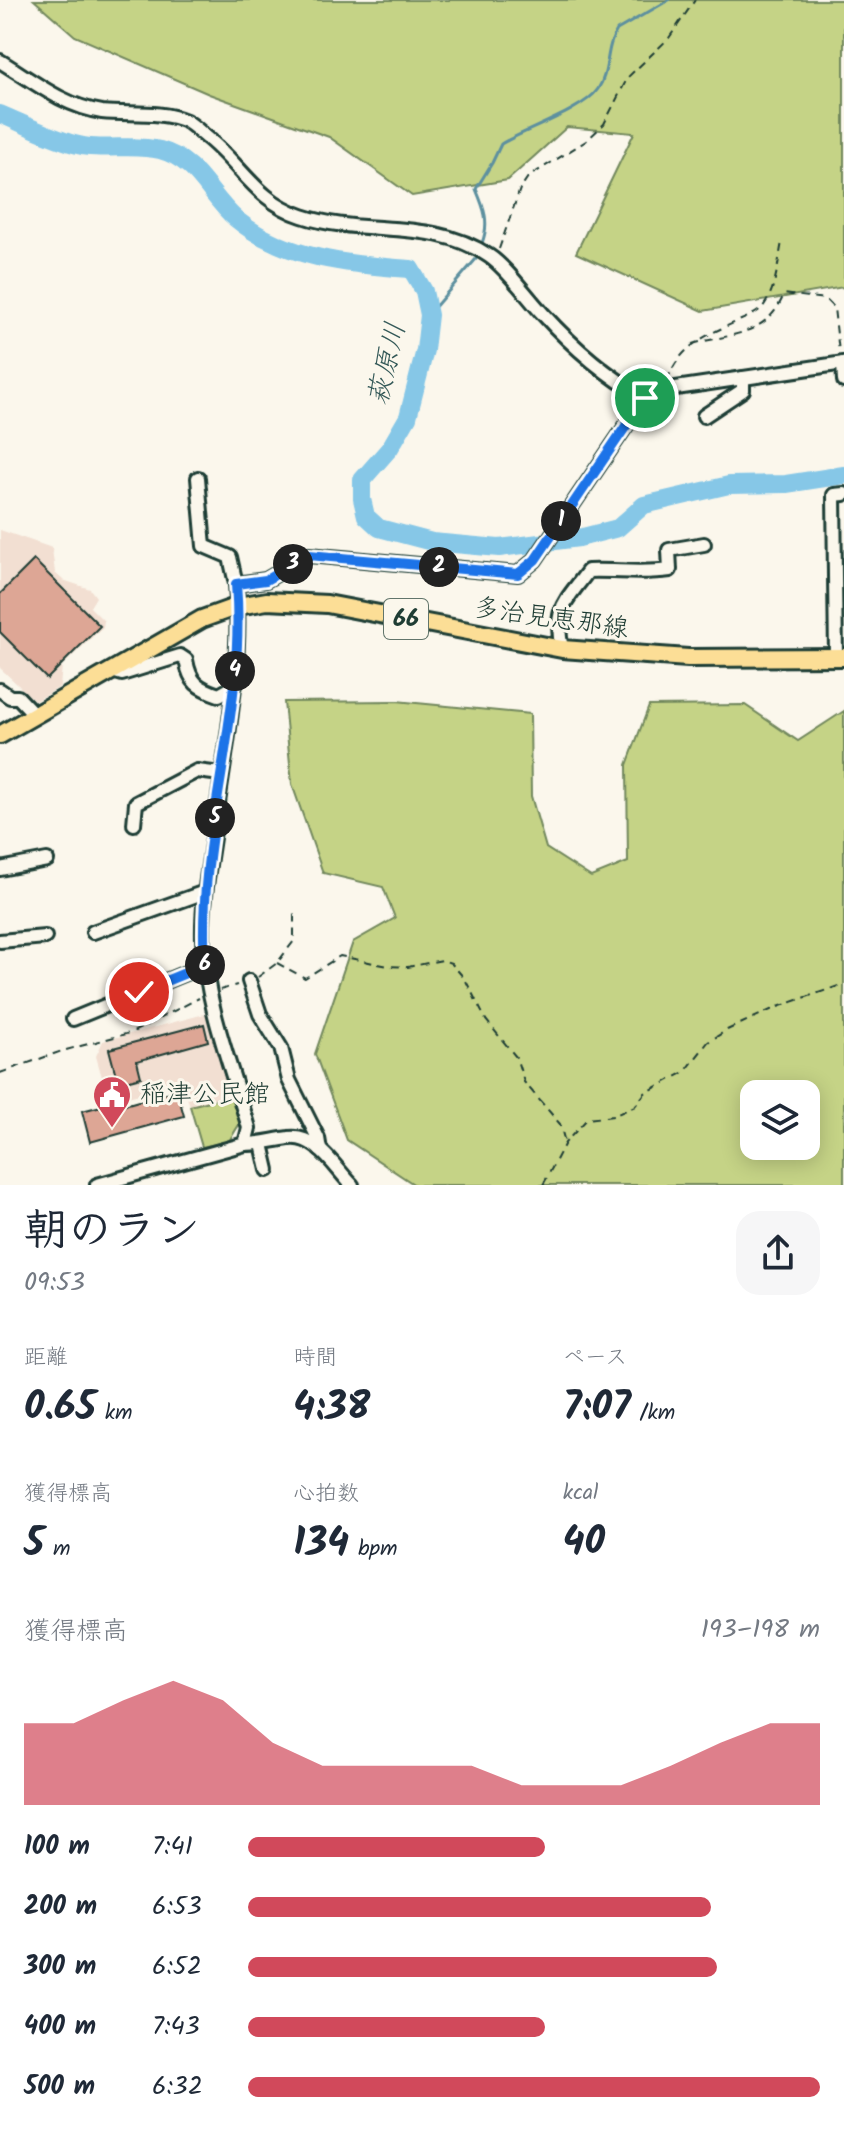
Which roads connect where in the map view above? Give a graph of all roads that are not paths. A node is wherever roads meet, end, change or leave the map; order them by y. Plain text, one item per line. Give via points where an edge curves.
1 (0, 61) edge
2 (842, 363) edge
3 (743, 378) junction
4 (844, 381) edge
5 (645, 398) junction
6 (704, 416) dead end
7 (198, 478) dead end
8 (844, 494) edge
9 (704, 544) dead end
10 (236, 584) junction
11 (238, 606) junction
12 (562, 649) junction
13 (840, 657) edge
14 (112, 671) junction
15 (235, 686) junction
16 (0, 690) edge
17 (35, 715) junction
18 (0, 735) edge
19 (221, 774) junction
20 (134, 824) dead end
21 (47, 860) dead end
22 (0, 869) edge
23 (205, 892) junction
24 (93, 932) dead end
25 (45, 937) dead end
26 (0, 941) edge
27 (205, 965) junction
28 (249, 981) road end
29 (73, 1019) dead end
30 (245, 1144) junction
31 (262, 1144) junction
32 (320, 1151) junction
33 (268, 1170) dead end
34 (143, 1172) junction
35 (97, 1185) edge
36 (148, 1185) edge
37 (352, 1185) edge

1 - 5 street via 69,102 187,122 277,206 327,223 434,232 490,256 579,350
2 - 3 street
2 - 4 street
3 - 5 street
3 - 6 street via 743,390
5 - 10 street via 535,560 518,574 309,555 266,580
7 - 10 street via 204,546 230,557
8 - 13 street via 834,495
9 - 12 street via 669,550 670,570 588,571 559,610
10 - 11 street
11 - 12 main road, 多治見恵那線 / 66 via 267,601 327,604
11 - 14 main road, 多治見恵那線 / 66 via 202,619
11 - 15 street
12 - 13 main road, 多治見恵那線 / 66 via 659,657
14 - 15 street via 122,674 180,656 199,689 219,695
14 - 17 main road, 多治見恵那線 / 66
15 - 19 street
16 - 17 street via 18,697
17 - 18 main road, 多治見恵那線 / 66
19 - 20 street via 197,771 136,803
19 - 23 street
21 - 22 street
23 - 24 street
23 - 27 street
25 - 26 street
27 - 29 street
27 - 30 street via 249,1128
28 - 32 street
30 - 31 street
30 - 34 street
31 - 32 street via 291,1137
31 - 33 street
32 - 37 street
34 - 35 street
34 - 36 street

